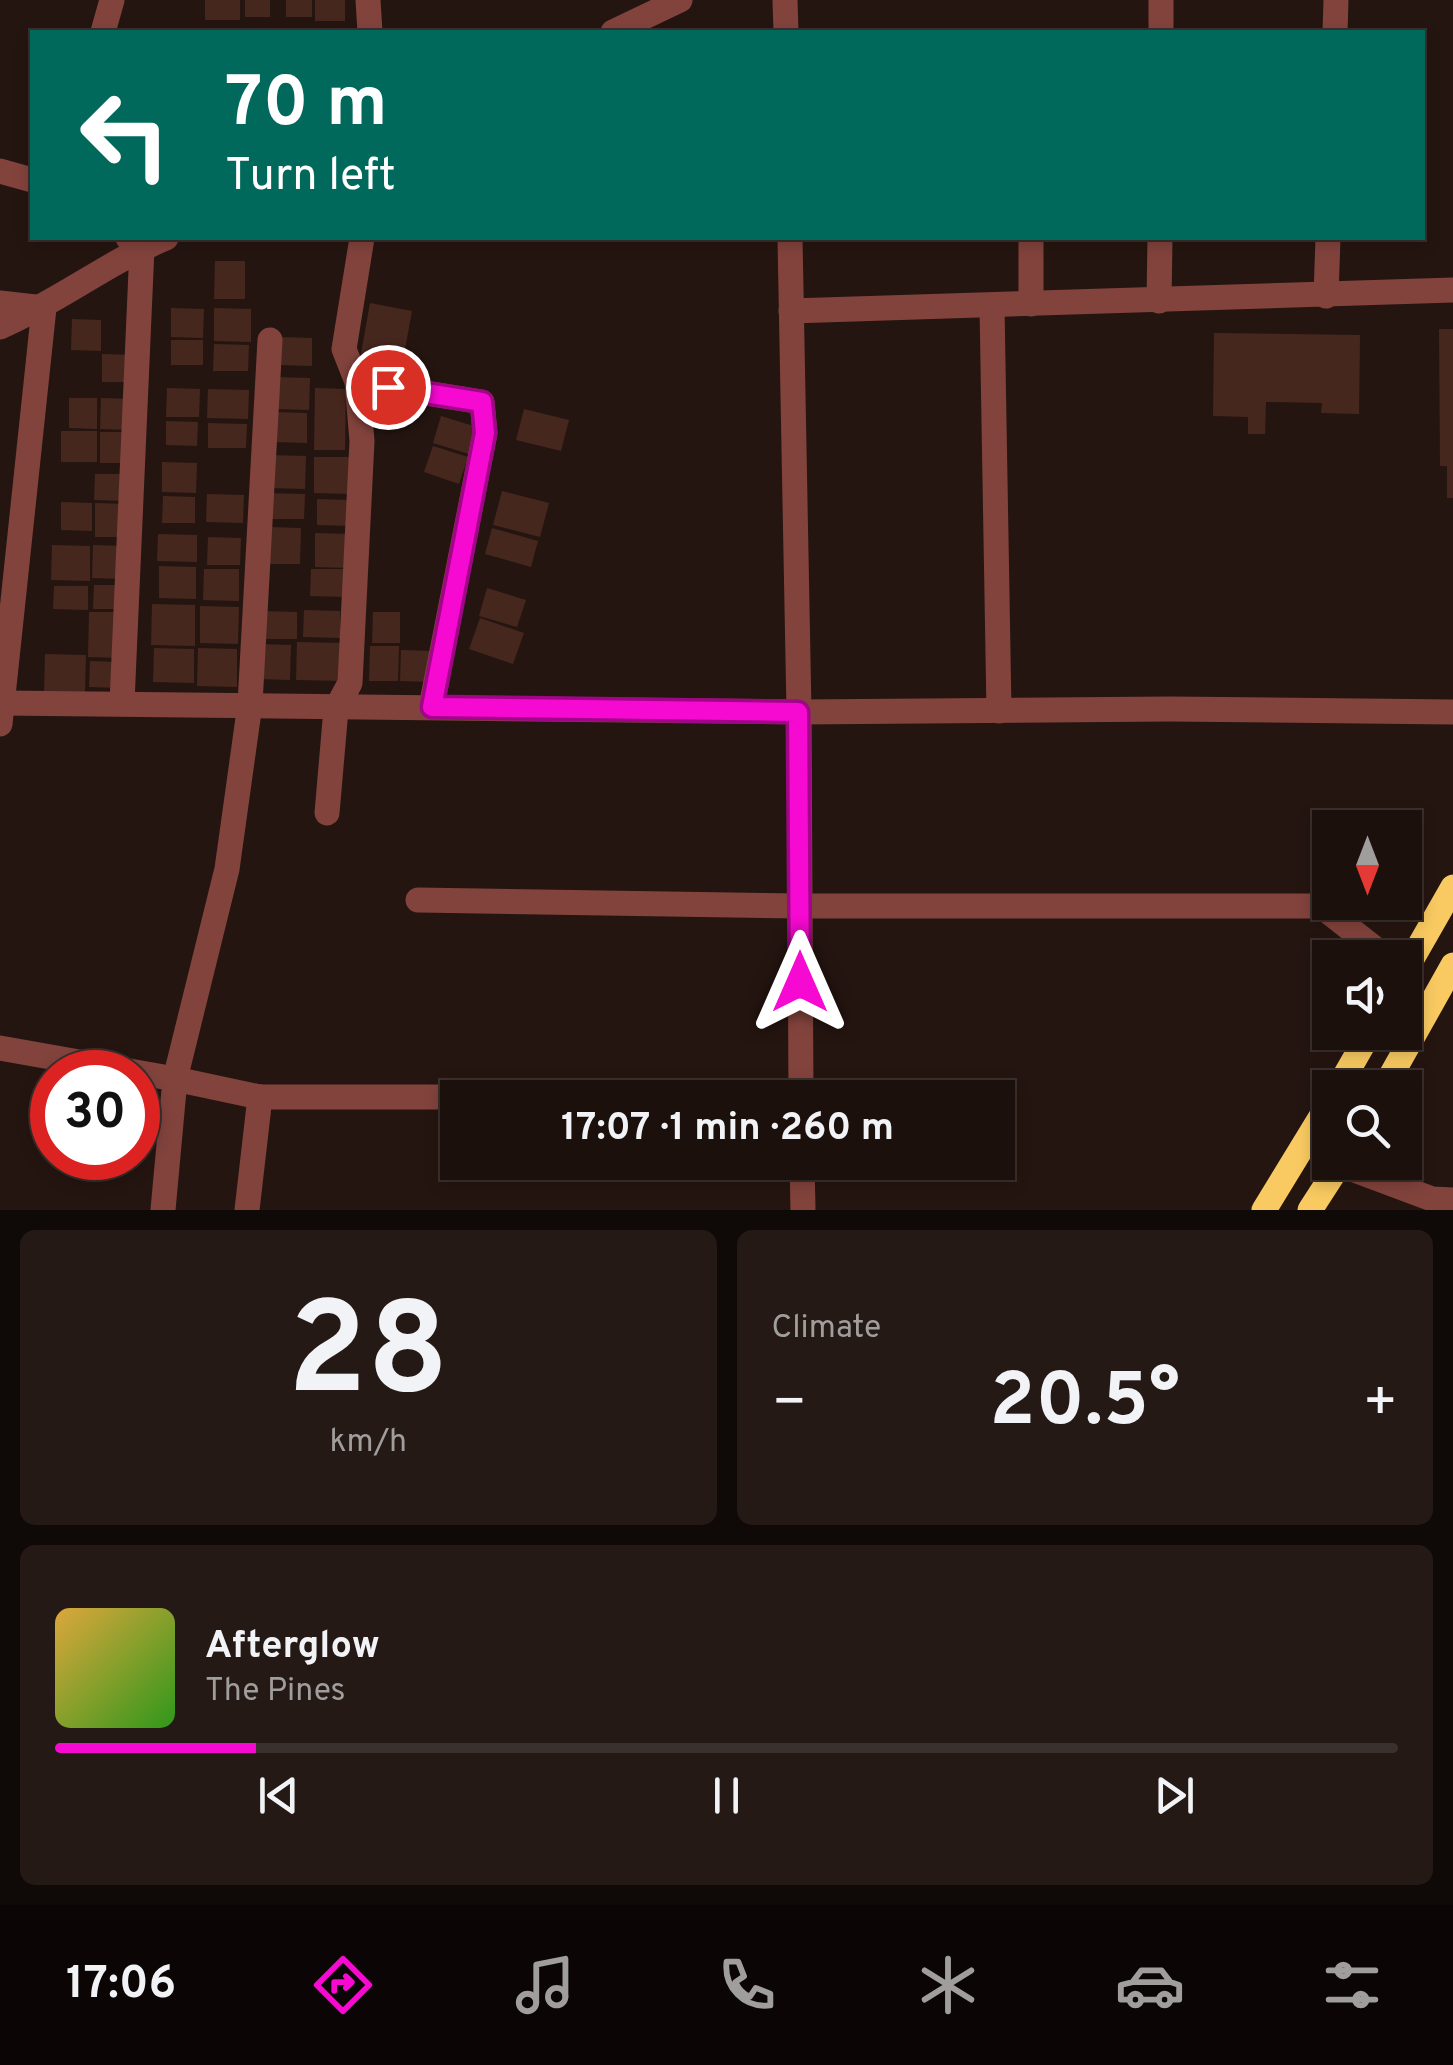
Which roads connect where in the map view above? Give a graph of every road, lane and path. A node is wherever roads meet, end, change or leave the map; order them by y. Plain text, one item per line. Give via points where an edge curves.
1 (112, 0) edge
2 (368, 0) edge
3 (680, 0) edge
4 (786, 0) edge
5 (1161, 0) edge
6 (1336, 0) edge
7 (104, 30) edge
8 (370, 30) edge
9 (617, 30) edge
10 (786, 30) edge
11 (1161, 30) edge
12 (1335, 30) edge
13 (0, 171) edge
14 (30, 179) edge
15 (362, 240) edge
16 (790, 240) edge
17 (1031, 240) edge
18 (1160, 240) edge
19 (1328, 240) edge
20 (145, 241) edge
21 (1453, 290) edge
22 (1326, 296) junction
23 (1159, 300) junction
24 (0, 304) edge
25 (1031, 304) junction
26 (992, 306) junction
27 (44, 308) junction
28 (791, 311) junction
29 (0, 327) edge
30 (270, 340) dead end
31 (357, 382) junction
32 (122, 703) junction
33 (250, 704) junction
34 (338, 706) junction
35 (432, 707) junction
36 (999, 710) junction
37 (798, 712) junction
38 (1453, 712) edge
39 (1, 714) edge
40 (327, 813) dead end
41 (1453, 887) edge
42 (418, 900) dead end
43 (800, 906) junction
44 (1364, 940) edge
45 (1422, 941) edge
46 (1453, 965) edge
47 (0, 1048) edge
48 (1394, 1070) edge
49 (176, 1080) junction
50 (801, 1080) edge
51 (260, 1097) junction
52 (440, 1097) edge
53 (1312, 1134) edge
54 (1304, 1148) junction
55 (1312, 1152) edge
56 (802, 1180) edge
57 (1327, 1180) edge
58 (1380, 1180) edge
59 (1453, 1200) edge
60 (163, 1210) edge
61 (247, 1210) edge
62 (803, 1210) edge
63 (1264, 1210) edge
64 (1310, 1210) edge

1 - 7 street
2 - 8 street
3 - 9 street
4 - 10 street
5 - 11 street
6 - 12 street
13 - 14 street
15 - 31 street via 344,350
16 - 28 street
17 - 25 street
18 - 23 street
19 - 22 street
20 - 27 street
20 - 32 street
21 - 22 street
22 - 23 street
23 - 25 street
24 - 27 street
25 - 26 street
26 - 28 street
26 - 36 street
27 - 29 street
27 - 39 street
28 - 37 street
30 - 33 street
31 - 34 street via 362,441 350,683
31 - 35 street via 482,402 485,433
32 - 33 street
32 - 39 street
33 - 34 street
33 - 49 street via 226,869
34 - 35 street
34 - 40 street
35 - 37 street
36 - 37 street
36 - 38 street
37 - 43 street
41 - 45 main road
42 - 43 street
43 - 44 street via 1321,906
43 - 50 street
46 - 48 main road
47 - 49 street
49 - 51 street
49 - 60 street
51 - 52 street
51 - 61 street
53 - 54 main road
54 - 55 street
54 - 63 main road
56 - 62 street
57 - 64 main road
58 - 59 street via 1432,1200

